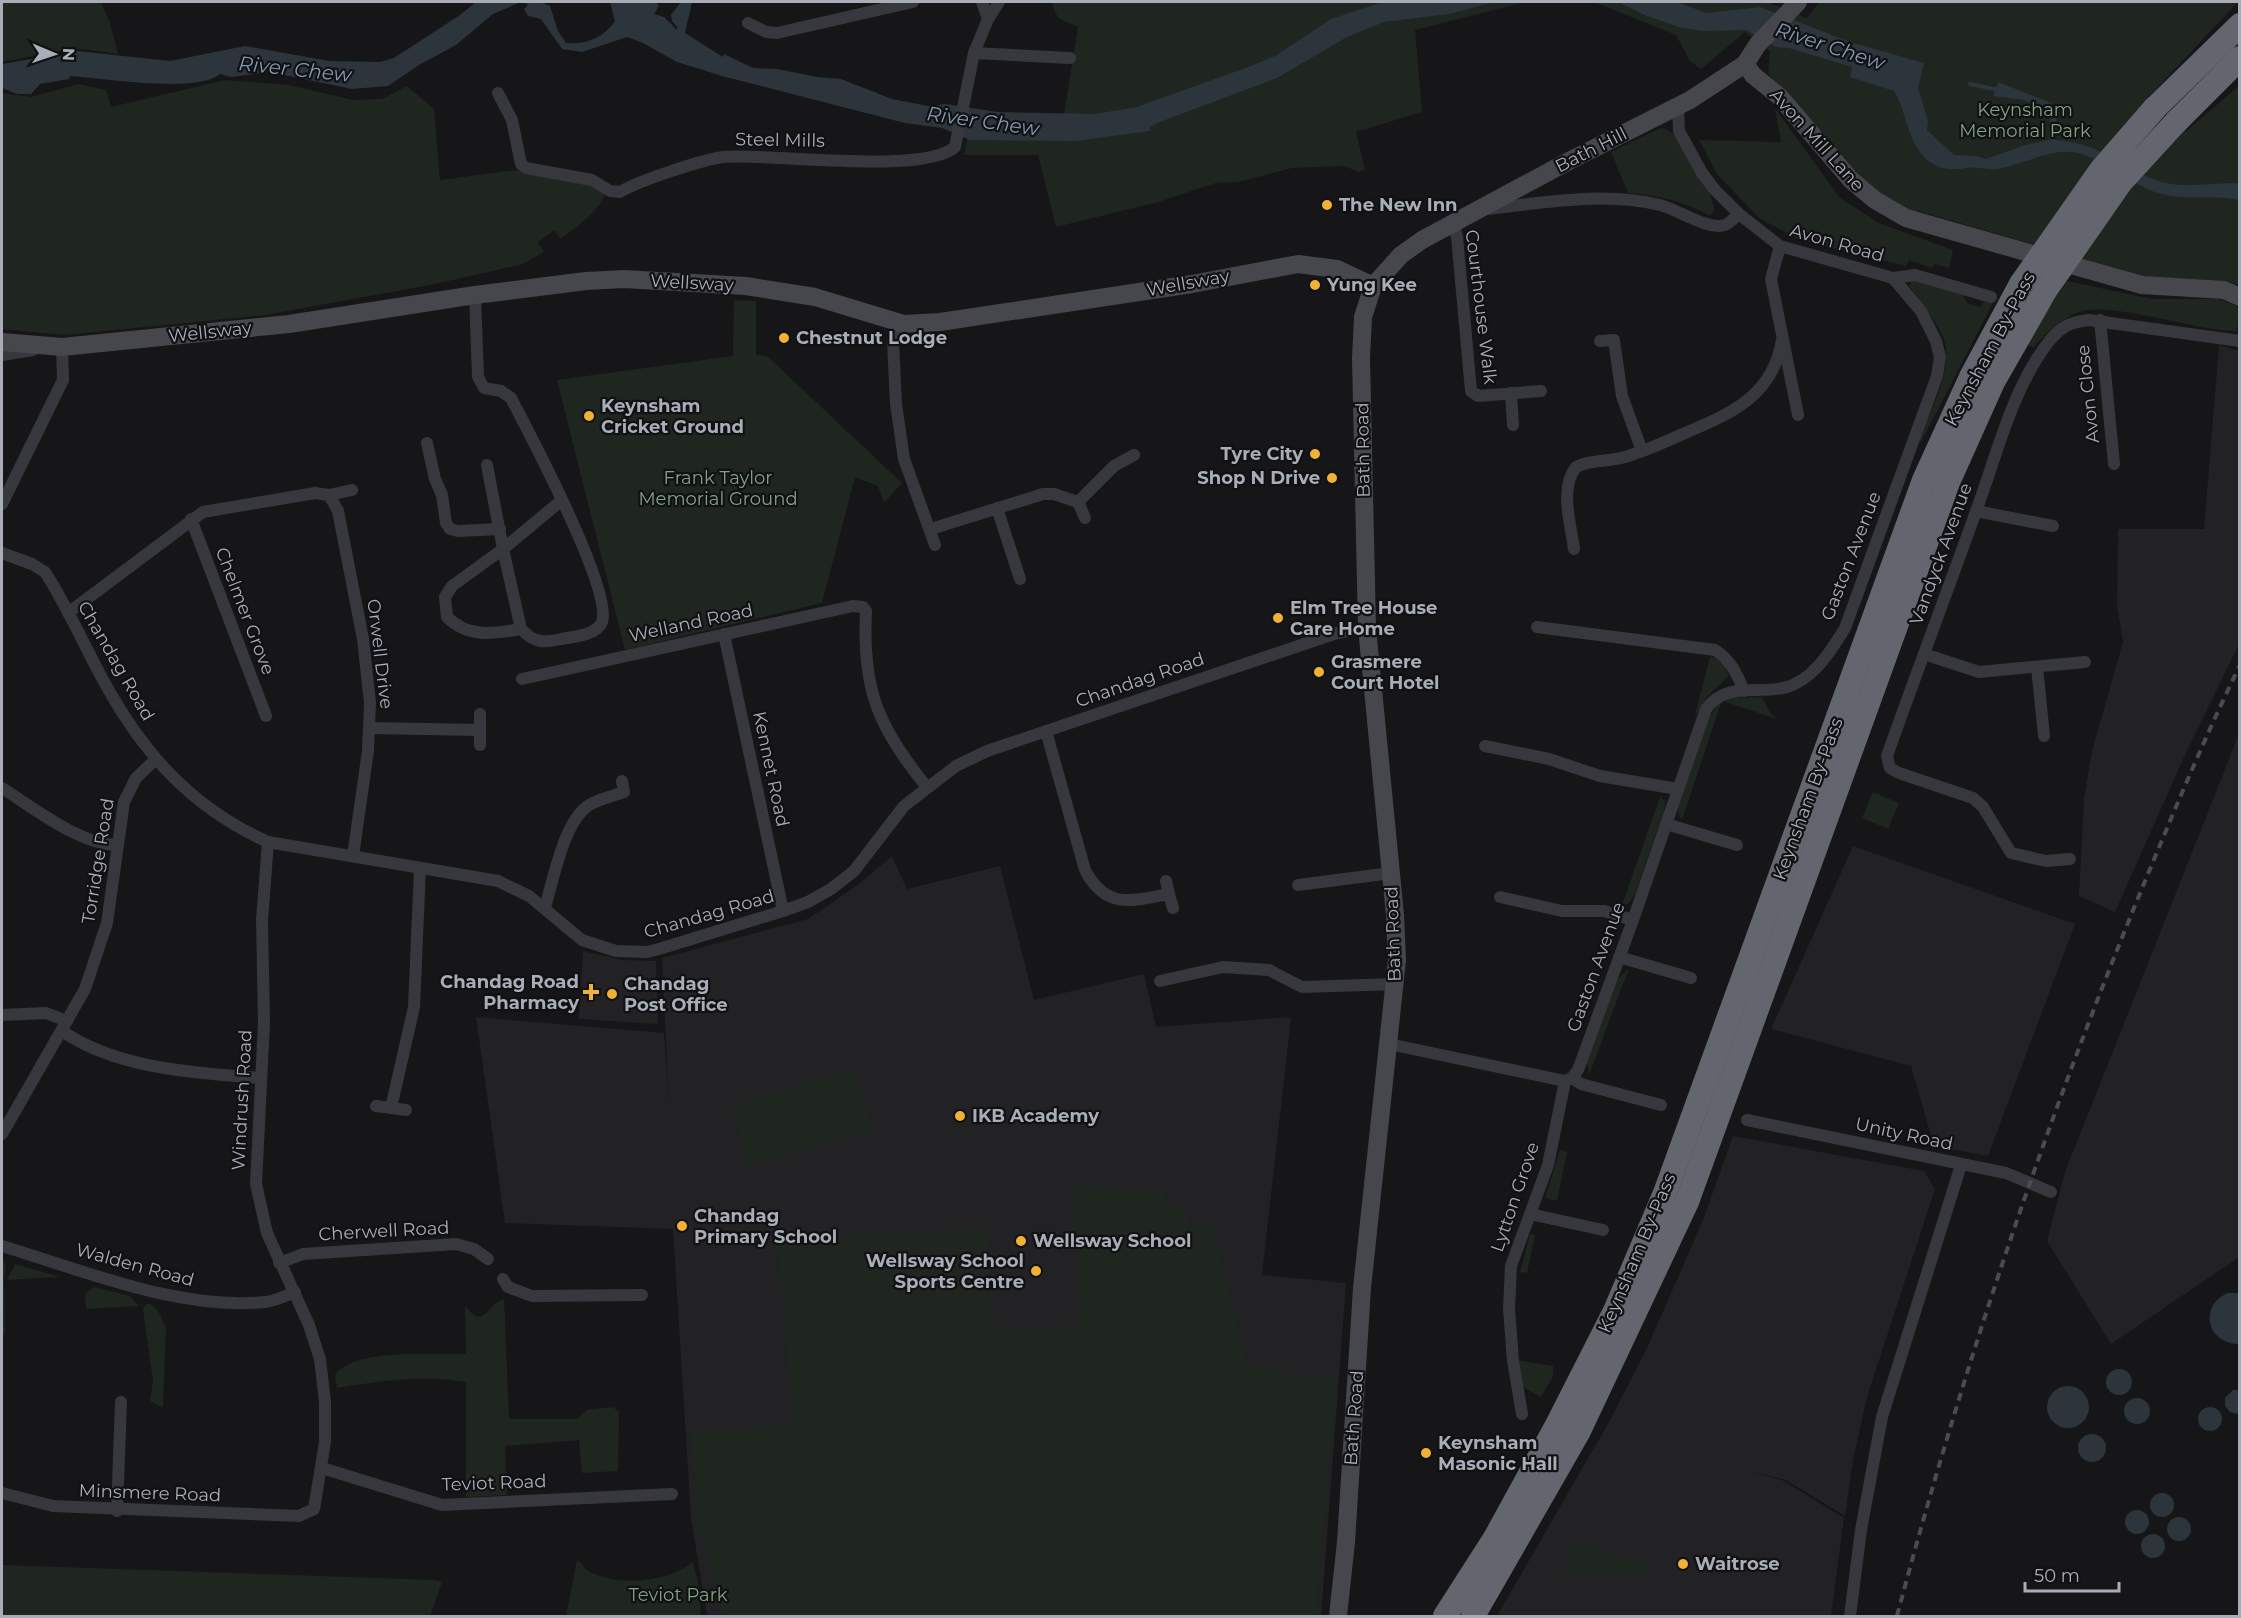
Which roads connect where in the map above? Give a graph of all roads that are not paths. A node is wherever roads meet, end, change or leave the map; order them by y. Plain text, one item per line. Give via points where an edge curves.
1 (913, 2) edge
2 (982, 2) edge
3 (999, 2) edge
4 (1796, 5) edge
5 (988, 19) junction
6 (748, 23) dead end
7 (2240, 25) edge
8 (974, 53) junction
9 (1070, 58) dead end
10 (2240, 58) edge
11 (1745, 64) junction
12 (498, 93) dead end
13 (1678, 106) junction
14 (1474, 210) junction
15 (1739, 213) junction
16 (1453, 223) junction
17 (1780, 246) junction
18 (1893, 278) junction
19 (1372, 286) junction
20 (475, 295) junction
21 (1991, 297) dead end
22 (2240, 297) edge
23 (2100, 320) junction
24 (897, 323) junction
25 (1782, 340) junction
26 (1600, 341) dead end
27 (2240, 341) edge
28 (2, 342) edge
29 (57, 347) junction
30 (2, 355) edge
31 (1541, 391) dead end
32 (1511, 393) junction
33 (1798, 415) dead end
34 (1513, 425) dead end
35 (427, 443) dead end
36 (1642, 452) junction
37 (1134, 455) dead end
38 (2114, 464) dead end
39 (487, 465) dead end
40 (352, 490) dead end
41 (329, 495) junction
42 (562, 500) junction
43 (1078, 502) junction
44 (2, 504) edge
45 (997, 508) junction
46 (1976, 511) junction
47 (1085, 518) dead end
48 (191, 519) junction
49 (2053, 526) dead end
50 (500, 529) junction
51 (931, 529) junction
52 (935, 545) dead end
53 (503, 549) junction
54 (1574, 549) dead end
55 (2, 553) edge
56 (1020, 579) dead end
57 (68, 613) junction
58 (1537, 627) dead end
59 (1367, 628) junction
60 (521, 629) junction
61 (724, 634) junction
62 (1924, 654) junction
63 (2085, 662) dead end
64 (2037, 667) junction
65 (522, 679) dead end
66 (1744, 691) junction
67 (480, 714) dead end
68 (266, 716) dead end
69 (370, 728) junction
70 (480, 730) junction
71 (1046, 731) junction
72 (2044, 736) dead end
73 (480, 745) dead end
74 (1485, 746) dead end
75 (156, 759) junction
76 (926, 786) junction
77 (2, 788) edge
78 (1678, 789) junction
79 (624, 792) dead end
80 (1666, 824) junction
81 (268, 842) junction
82 (118, 845) junction
83 (1737, 845) dead end
84 (353, 856) junction
85 (2070, 859) dead end
86 (420, 868) junction
87 (1391, 873) junction
88 (1298, 885) dead end
89 (1500, 897) dead end
90 (545, 907) junction
91 (1173, 908) dead end
92 (783, 912) junction
93 (1633, 920) junction
94 (1619, 957) junction
95 (1691, 978) dead end
96 (1160, 981) dead end
97 (1396, 984) junction
98 (2, 1015) edge
99 (64, 1026) junction
100 (1389, 1044) junction
101 (261, 1078) junction
102 (1568, 1080) junction
103 (1661, 1105) dead end
104 (376, 1106) dead end
105 (391, 1108) junction
106 (406, 1110) dead end
107 (1747, 1120) dead end
108 (2, 1134) edge
109 (1961, 1165) junction
110 (2051, 1192) dead end
111 (1530, 1214) junction
112 (1603, 1230) dead end
113 (2, 1246) edge
114 (488, 1259) dead end
115 (279, 1263) junction
116 (503, 1279) dead end
117 (295, 1292) junction
118 (642, 1295) dead end
119 (122, 1402) dead end
120 (1522, 1414) dead end
121 (322, 1468) junction
122 (2, 1493) edge
123 (672, 1494) dead end
124 (117, 1511) junction
125 (299, 1516) joint
126 (1341, 1582) junction
127 (1338, 1617) edge
128 (1347, 1617) edge
129 (1444, 1617) edge
130 (1473, 1617) edge
131 (1850, 1617) edge

1 - 6 street via 777,33
2 - 5 street
3 - 5 street, Steel Mills
4 - 11 main road, Bath Hill via 1758,44
5 - 8 street, Steel Mills
7 - 129 highway, Keynsham By-Pass, bridge via 2155,108 2101,170 2021,284 1971,377 1924,480 1665,1193 1615,1311 1500,1528
8 - 9 street
8 - 12 street, Steel Mills via 958,138 949,152 915,161 720,158 620,192 610,191 592,180 521,164 512,120
10 - 130 highway, Keynsham By-Pass, bridge via 2121,182 2045,291 1993,382 1949,480 1687,1202 1580,1431
11 - 13 main road, Bath Hill
11 - 22 main road, Avon Mill Lane via 1780,97 1851,180 1906,218 2120,280 2171,288 2224,290
13 - 14 main road, Bath Hill
13 - 15 street, Avon Road via 1679,131 1688,151 1714,190
14 - 15 street via 1537,201 1623,199 1661,205 1712,226 1726,225
14 - 16 main road, Bath Hill
15 - 17 street, Avon Road
16 - 19 main road, Bath Hill via 1401,255
16 - 32 street, Courthouse Walk via 1471,391 1478,396
17 - 18 street, Avon Road
17 - 25 street via 1771,279
18 - 21 street, Avon Road via 1915,275
18 - 66 street, Gaston Avenue via 1921,311 1936,341 1940,357 1937,376 1845,628 1831,651 1799,681 1784,688
19 - 24 main road, Wellsway via 1337,269 1298,264 1020,310 921,324
19 - 59 main road, Bath Road via 1363,317 1360,358
20 - 24 main road, Wellsway via 624,279 746,286 815,297
20 - 29 main road, Wellsway via 289,324
20 - 42 street via 478,377 484,388 501,391 511,398
23 - 27 street, Vandyck Avenue
23 - 38 street, Avon Close
23 - 46 street, Vandyck Avenue via 2072,322 2047,344 2021,391
24 - 51 street via 893,341 904,459
25 - 33 street
25 - 36 street via 1779,359 1764,386 1742,406
26 - 36 street via 1614,340 1622,396
28 - 29 main road, Wellsway
29 - 30 street
29 - 44 street via 63,380
31 - 32 street, Courthouse Walk
32 - 34 street, Courthouse Walk
35 - 50 street via 450,529
36 - 54 street via 1583,464 1572,472 1568,492
37 - 43 street via 1114,466
39 - 50 street
40 - 41 street
41 - 48 street via 315,493 224,507
41 - 69 street, Orwell Drive via 338,511 363,639
42 - 53 street
42 - 60 street via 590,564 603,609 602,623 587,634 543,643
43 - 45 street via 1043,494
43 - 47 street
45 - 51 street
45 - 56 street
46 - 49 street
46 - 62 street, Vandyck Avenue
48 - 57 street
48 - 68 street, Chelmer Grove
50 - 53 street
51 - 52 street
53 - 60 street
53 - 60 street via 452,586 445,597 447,617 470,632 492,634
55 - 57 street, Chandag Road via 45,572
57 - 75 street, Chandag Road via 108,688
58 - 66 street via 1715,650 1736,670
59 - 71 street, Chandag Road via 1337,633
59 - 87 main road, Bath Road
61 - 65 street, Welland Road
61 - 76 street, Welland Road via 863,606 871,694 897,750
61 - 92 street, Kennet Road
62 - 64 street via 1979,672
62 - 85 street, Vandyck Avenue via 1887,756 1890,768 1973,798 2012,853 2046,861
63 - 64 street
64 - 72 street
66 - 78 street, Gaston Avenue via 1722,693 1706,709
67 - 70 street
69 - 70 street
69 - 84 street, Orwell Drive
70 - 73 street
71 - 76 street, Chandag Road via 987,751
71 - 91 street via 1085,870 1094,884 1111,898 1122,901 1167,888
74 - 78 street via 1549,759 1600,776
75 - 81 street, Chandag Road via 205,808
75 - 82 street, Torridge Road via 129,789
76 - 92 street, Chandag Road via 904,806 854,871 808,902
77 - 82 street via 88,839
78 - 80 street, Gaston Avenue
79 - 90 street via 591,803 568,830
80 - 83 street
80 - 93 street, Gaston Avenue
81 - 84 street, Chandag Road
81 - 101 street, Windrush Road via 262,920
82 - 99 street, Torridge Road via 103,940 85,989
84 - 86 street, Chandag Road
86 - 90 street, Chandag Road via 498,881
86 - 105 street via 414,1007
87 - 88 street
87 - 97 main road, Bath Road
89 - 93 street via 1562,911 1604,911
90 - 92 street, Chandag Road via 582,940 631,952 659,949
93 - 94 street, Gaston Avenue
94 - 95 street
94 - 102 street, Gaston Avenue via 1578,1070
96 - 97 street via 1224,968 1269,970 1302,987
97 - 100 main road, Bath Road
98 - 99 street via 46,1013
99 - 101 street via 84,1046 151,1064
99 - 108 street, Torridge Road
100 - 102 street
100 - 126 main road, Bath Road via 1362,1288
101 - 115 street, Windrush Road via 256,1184 267,1233
102 - 103 street
102 - 111 street, Lytton Grove via 1548,1165
104 - 105 street
105 - 106 street
107 - 109 street, Unity Road
109 - 110 street, Unity Road via 2006,1173
109 - 131 street via 1882,1417
111 - 112 street
111 - 120 street, Lytton Grove via 1511,1266 1509,1309 1513,1361 1525,1396
113 - 117 street, Walden Road via 173,1297 231,1304 267,1302
114 - 115 street, Cherwell Road via 474,1249 456,1244 303,1254
115 - 117 street, Windrush Road
116 - 118 street via 514,1290 532,1296
117 - 121 street, Windrush Road via 320,1359 325,1402
119 - 124 street
121 - 123 street, Teviot Road via 442,1505
121 - 125 street, Windrush Road via 314,1509
122 - 124 street, Minsmere Road via 53,1506
124 - 125 street, Minsmere Road
126 - 127 main road, Bath Road
126 - 128 main road, Bath Road

